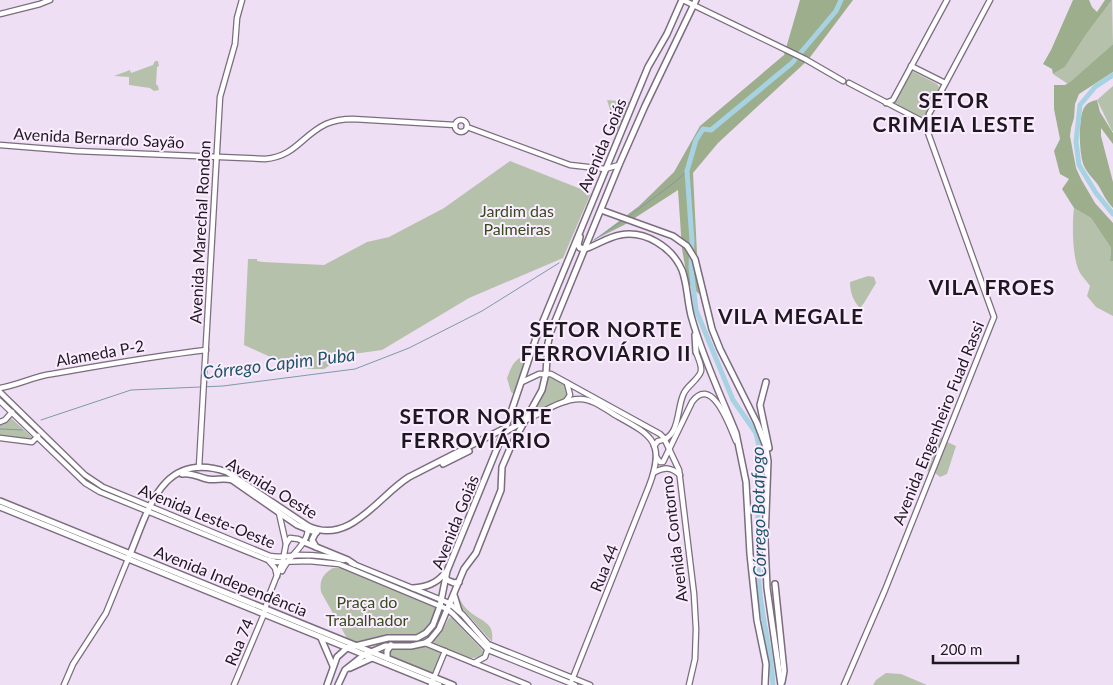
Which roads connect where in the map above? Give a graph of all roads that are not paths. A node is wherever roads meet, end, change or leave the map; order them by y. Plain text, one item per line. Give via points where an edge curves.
1 (50, 0) edge
2 (242, 0) edge
3 (682, 0) edge
4 (947, 0) edge
5 (990, 0) edge
6 (695, 2) edge
7 (0, 14) edge
8 (911, 66) junction
9 (917, 68) junction
10 (908, 73) junction
11 (945, 83) junction
12 (893, 100) junction
13 (886, 103) junction
14 (894, 107) junction
15 (929, 114) junction
16 (920, 120) junction
17 (455, 125) junction
18 (468, 127) junction
19 (926, 130) junction
20 (0, 145) edge
21 (216, 156) junction
22 (619, 164) junction
23 (605, 169) junction
24 (600, 210) junction
25 (585, 216) junction
26 (584, 249) junction
27 (695, 330) junction
28 (206, 350) junction
29 (696, 352) joint
30 (546, 373) junction
31 (522, 382) junction
32 (567, 382) junction
33 (766, 382) dead end
34 (0, 388) edge
35 (580, 389) junction
36 (769, 390) dead end
37 (0, 392) edge
38 (762, 392) junction
39 (578, 399) junction
40 (0, 401) edge
41 (565, 402) junction
42 (11, 412) junction
43 (30, 421) junction
44 (524, 421) junction
45 (0, 422) edge
46 (38, 429) junction
47 (504, 430) junction
48 (38, 437) junction
49 (0, 438) edge
50 (493, 438) junction
51 (665, 440) junction
52 (500, 443) junction
53 (654, 446) junction
54 (740, 447) junction
55 (669, 450) junction
56 (656, 458) junction
57 (768, 461) junction
58 (663, 462) junction
59 (199, 467) junction
60 (666, 468) junction
61 (218, 469) junction
62 (655, 472) junction
63 (177, 475) junction
64 (680, 475) junction
65 (202, 477) junction
66 (218, 478) junction
67 (0, 501) edge
68 (0, 507) edge
69 (148, 508) junction
70 (278, 512) junction
71 (308, 528) junction
72 (317, 532) junction
73 (304, 542) junction
74 (286, 544) junction
75 (316, 548) junction
76 (285, 550) junction
77 (129, 556) junction
78 (291, 556) junction
79 (269, 558) junction
80 (285, 560) junction
81 (354, 564) junction
82 (447, 571) junction
83 (277, 576) junction
84 (446, 578) junction
85 (459, 582) junction
86 (774, 584) dead end
87 (413, 588) junction
88 (454, 594) junction
89 (440, 603) junction
90 (449, 603) junction
91 (447, 610) junction
92 (265, 611) junction
93 (459, 611) junction
94 (321, 637) junction
95 (425, 643) junction
96 (488, 644) junction
97 (391, 645) junction
98 (355, 646) junction
99 (347, 648) junction
100 (488, 650) junction
101 (444, 651) junction
102 (371, 652) junction
103 (364, 655) junction
104 (372, 658) junction
105 (387, 658) junction
106 (474, 663) junction
107 (333, 666) junction
108 (345, 670) junction
109 (573, 678) junction
110 (433, 682) edge
111 (572, 684) edge
112 (64, 685) edge
113 (234, 685) edge
114 (326, 685) edge
115 (338, 685) edge
116 (439, 685) edge
117 (453, 685) edge
118 (528, 685) edge
119 (590, 685) edge
120 (689, 685) edge
121 (765, 685) edge
122 (781, 685) edge
123 (844, 685) edge

1 - 7 main road
2 - 21 main road, Avenida Marechal Rondon via 235,44 220,97
3 - 6 main road
3 - 23 main road, Avenida Goiás via 648,67
4 - 8 main road
5 - 11 main road
6 - 13 main road via 843,80 847,79
6 - 22 main road, Avenida Goiás
8 - 9 main road
8 - 10 main road
9 - 10 main road
9 - 11 main road
10 - 12 main road
11 - 15 main road
12 - 13 main road
12 - 14 main road
13 - 14 main road
14 - 16 main road
15 - 16 main road
15 - 19 main road
16 - 19 main road, Avenida Engenheiro Fuad Rassi
17 - 18 main road via 460,132
17 - 18 main road via 461,119
17 - 21 main road, Avenida Bernardo Sayão via 339,120 319,128 288,154 277,158
18 - 23 main road via 570,165
19 - 123 main road, Avenida Engenheiro Fuad Rassi via 994,317
20 - 21 main road, Avenida Bernardo Sayão
21 - 28 main road, Avenida Marechal Rondon
22 - 23 main road
22 - 24 main road, Avenida Goiás
23 - 25 main road, Avenida Goiás
24 - 26 main road, Avenida Goiás
24 - 57 main road via 667,233 687,246 700,272 712,329 766,444
25 - 26 main road via 578,243
25 - 31 main road, Avenida Goiás via 536,338
26 - 27 main road via 624,234 659,244 674,257 682,270
26 - 30 main road, Avenida Goiás via 551,331
27 - 29 main road
27 - 54 main road
28 - 34 main road, Alameda P-2 via 51,374
28 - 59 main road, Avenida Marechal Rondon
29 - 51 main road via 701,372 684,394 671,437
30 - 31 main road
30 - 32 main road
30 - 44 main road, Avenida Goiás via 542,390
31 - 47 main road, Avenida Goiás
32 - 35 main road
32 - 41 main road via 570,395
33 - 38 main road
35 - 39 main road via 576,394
35 - 51 main road via 660,434
36 - 38 main road
37 - 43 main road, Avenida Leste-Oeste
38 - 57 main road via 760,405 768,439
39 - 41 main road
39 - 53 main road via 594,402 643,430
40 - 42 main road, Avenida Leste-Oeste
41 - 44 main road
42 - 43 main road
42 - 45 main road
42 - 48 main road, Avenida Leste-Oeste
43 - 46 main road, Avenida Leste-Oeste
44 - 47 main road, Avenida Oeste
44 - 85 main road, Avenida Goiás via 502,467 501,490 476,553
46 - 48 main road
46 - 69 main road, Avenida Leste-Oeste via 96,483
47 - 50 main road, Avenida Oeste
47 - 52 main road, Avenida Goiás
47 - 71 main road, Avenida Oeste via 404,480 362,517 343,528
48 - 49 main road via 32,442
48 - 69 main road, Avenida Leste-Oeste via 92,488
50 - 52 main road
50 - 72 main road, Avenida Oeste via 406,483 354,526 333,533
51 - 53 main road
51 - 55 main road, Avenida Contorno
52 - 82 main road, Avenida Goiás
53 - 56 main road, Avenida Contorno
54 - 55 main road via 717,402 712,396 703,394 692,402
54 - 121 main road via 746,482 757,620 766,664
55 - 58 main road
55 - 64 main road, Avenida Contorno
56 - 58 main road
56 - 62 main road, Rua 44
57 - 122 main road via 765,541 768,600
58 - 60 main road
59 - 61 main road, Avenida Oeste
59 - 63 main road, Avenida Oeste
59 - 65 main road
60 - 62 main road
60 - 64 main road
61 - 66 main road
61 - 71 main road, Avenida Oeste
62 - 109 main road, Rua 44
63 - 65 main road, Avenida Oeste via 187,473
63 - 69 main road, Avenida Oeste via 158,490
64 - 120 main road, Avenida Contorno via 696,629 695,659
65 - 66 main road, Avenida Oeste
66 - 70 main road, Avenida Oeste via 238,482
67 - 77 main road, Avenida Independência
68 - 77 main road, Avenida Independência
69 - 77 main road, Avenida Oeste
69 - 79 main road, Avenida Leste-Oeste
70 - 71 main road, Avenida Oeste via 297,525
70 - 74 main road, Rua 74
71 - 72 main road, Avenida Oeste
71 - 73 main road
72 - 75 main road via 312,540
73 - 74 main road via 290,538
73 - 75 main road
73 - 78 main road
74 - 76 main road, Rua 74
75 - 81 main road
76 - 79 main road
76 - 80 main road, Rua 74
77 - 92 main road, Avenida Independência
77 - 112 main road, Avenida Oeste via 106,613 73,664
78 - 80 main road, Avenida Leste-Oeste
78 - 81 main road, Avenida Leste-Oeste via 322,556
79 - 80 main road, Avenida Leste-Oeste
79 - 83 main road, Avenida Leste-Oeste
80 - 83 main road, Rua 74
80 - 89 main road, Avenida Leste-Oeste via 339,564
80 - 92 main road, Rua 74
81 - 87 main road, Avenida Leste-Oeste
82 - 84 main road, Avenida Goiás
82 - 87 main road via 433,584
83 - 92 main road, Rua 74
84 - 85 main road via 452,583
84 - 89 main road, Avenida Goiás
85 - 88 main road, Avenida Goiás
86 - 122 main road via 784,671
87 - 89 main road, Avenida Leste-Oeste
88 - 90 main road, Avenida Goiás
88 - 93 main road
89 - 90 main road, Avenida Leste-Oeste
89 - 91 main road, Avenida Leste-Oeste
89 - 98 main road, Avenida Goiás via 433,625 422,636 388,638
90 - 91 main road, Avenida Goiás
90 - 93 main road, Avenida Leste-Oeste
91 - 95 main road, Avenida Goiás via 439,629
91 - 100 main road, Avenida Leste-Oeste
92 - 94 main road, Avenida Independência
92 - 98 main road, Avenida Independência
92 - 113 main road, Rua 74
93 - 96 main road, Avenida Leste-Oeste
94 - 99 main road, Avenida Independência
94 - 107 main road
95 - 97 main road
95 - 101 main road
96 - 100 main road
96 - 109 main road, Avenida Leste-Oeste
97 - 102 main road
97 - 105 main road
98 - 99 main road, Avenida Goiás
98 - 102 main road, Avenida Independência
99 - 103 main road, Avenida Independência
99 - 107 main road
100 - 106 main road via 485,657
100 - 111 main road, Avenida Leste-Oeste
101 - 106 main road
101 - 110 main road
102 - 103 main road
102 - 105 main road, Avenida Independência
103 - 104 main road, Avenida Independência
103 - 108 main road
104 - 108 main road
104 - 110 main road, Avenida Independência
105 - 110 main road, Avenida Independência
106 - 118 main road
107 - 114 main road
108 - 115 main road
109 - 111 main road, Rua 44
109 - 119 main road, Avenida Leste-Oeste
110 - 116 main road, Avenida Independência
110 - 117 main road, Avenida Independência

